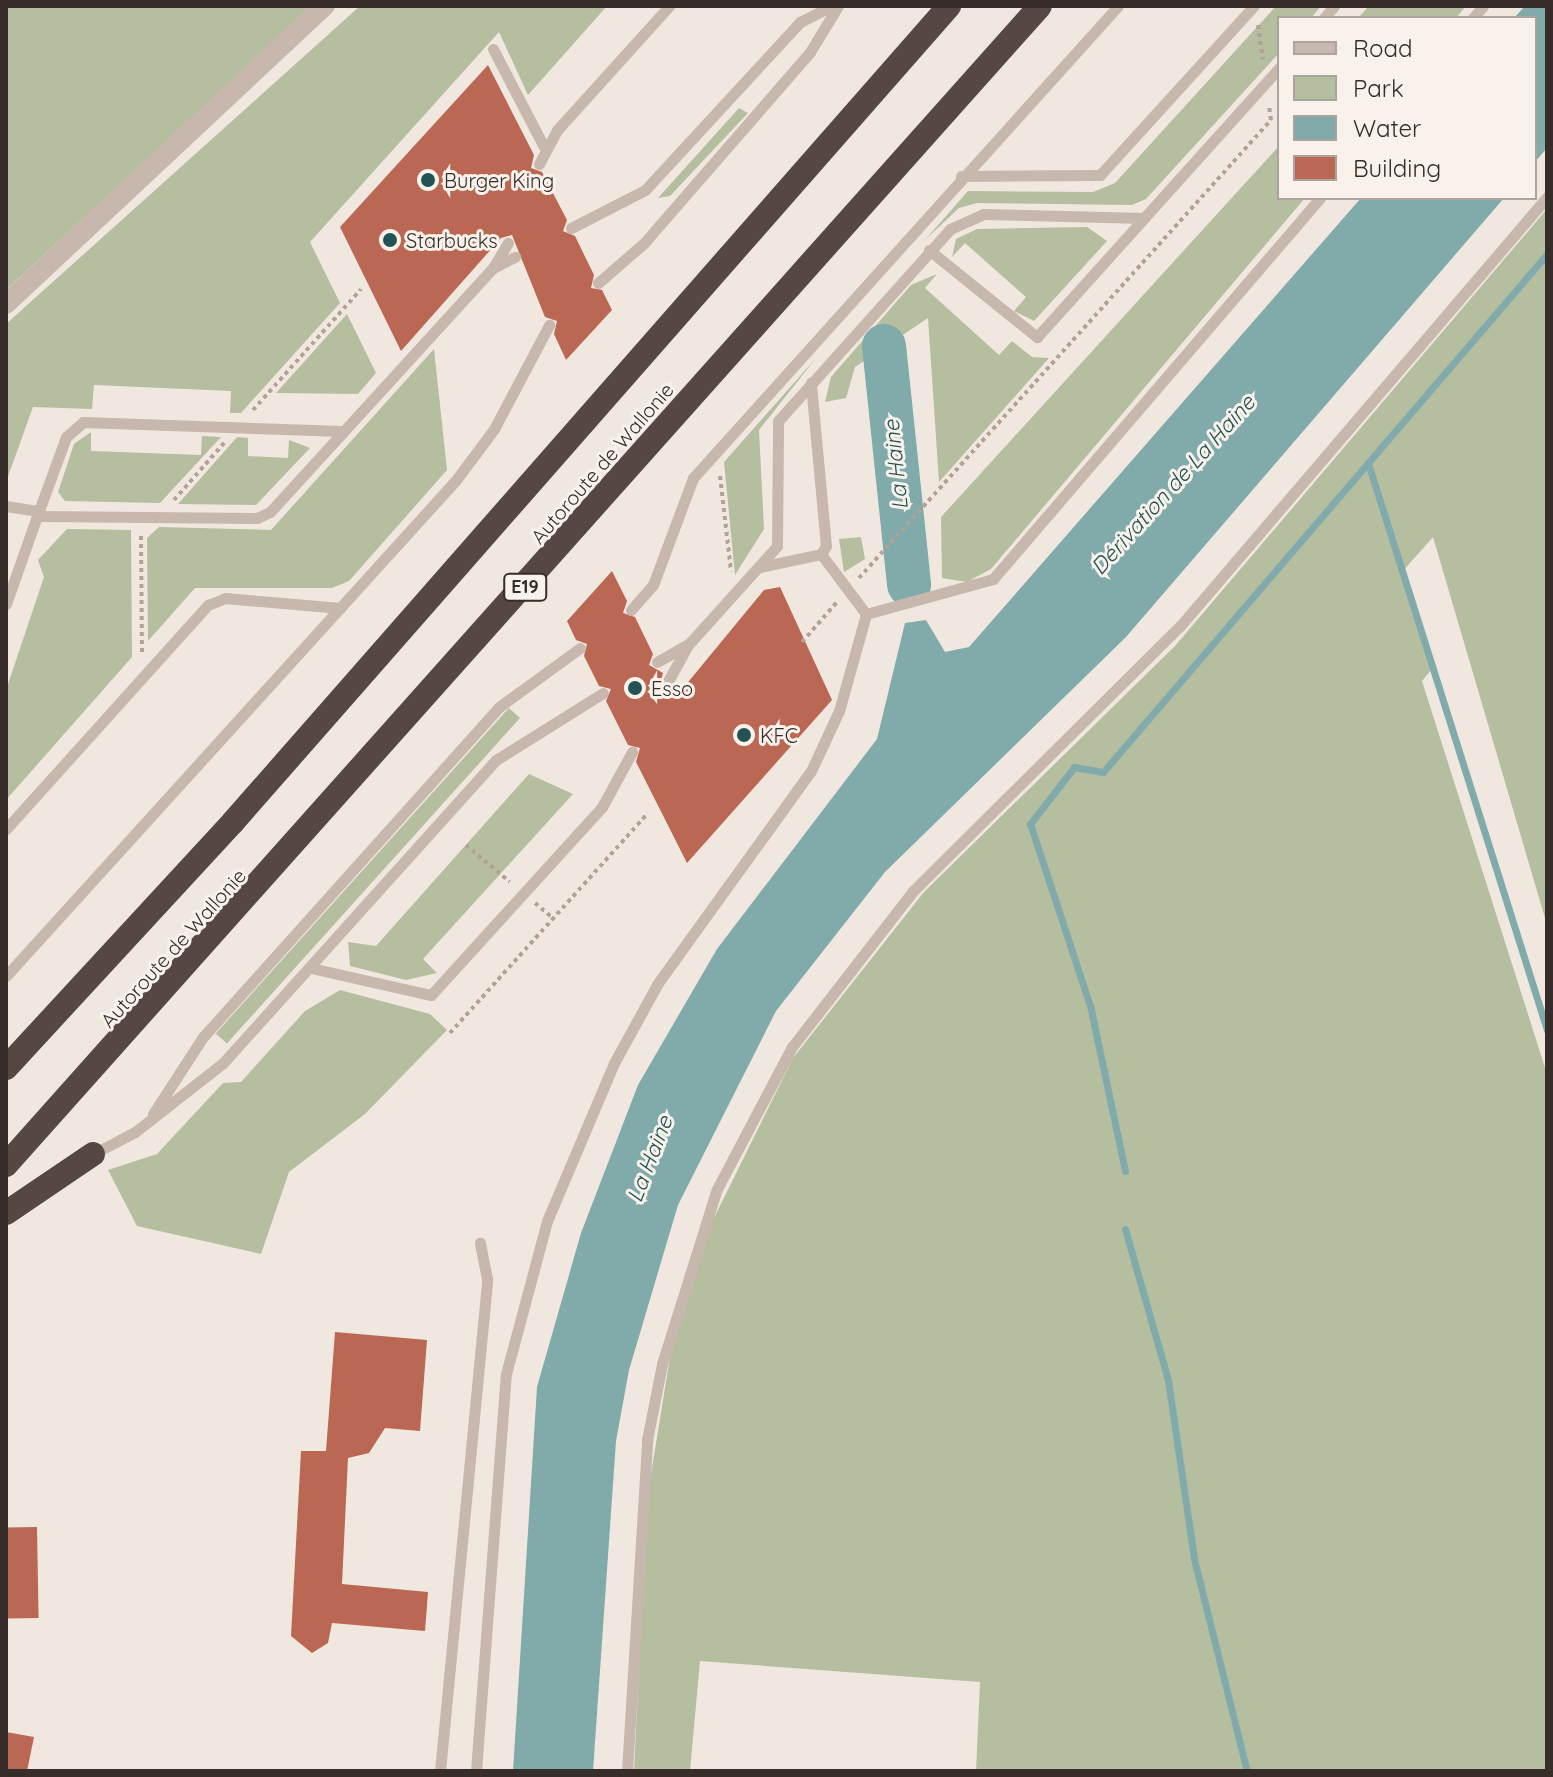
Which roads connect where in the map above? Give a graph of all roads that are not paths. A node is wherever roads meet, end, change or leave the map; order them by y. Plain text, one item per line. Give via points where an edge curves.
1 (325, 6) edge
2 (669, 6) edge
3 (838, 6) edge
4 (949, 6) edge
5 (1040, 6) edge
6 (1118, 6) edge
7 (1254, 6) edge
8 (824, 7) edge
9 (493, 49) dead end
10 (1277, 70) edge
11 (544, 147) junction
12 (539, 164) dead end
13 (961, 176) junction
14 (1547, 197) edge
15 (1318, 200) edge
16 (1144, 218) junction
17 (571, 228) dead end
18 (508, 243) dead end
19 (929, 250) junction
20 (515, 257) dead end
21 (493, 268) junction
22 (598, 283) dead end
23 (6, 304) edge
24 (549, 325) dead end
25 (811, 383) junction
26 (342, 431) junction
27 (6, 506) edge
28 (38, 513) junction
29 (821, 554) junction
30 (759, 567) junction
31 (6, 604) edge
32 (341, 608) junction
33 (631, 610) dead end
34 (866, 614) junction
35 (688, 645) junction
36 (580, 648) dead end
37 (657, 662) dead end
38 (667, 683) dead end
39 (603, 693) dead end
40 (632, 752) dead end
41 (6, 829) edge
42 (311, 968) junction
43 (6, 976) edge
44 (6, 1068) edge
45 (148, 1121) junction
46 (93, 1154) joint
47 (6, 1165) edge
48 (6, 1213) edge
49 (480, 1243) dead end
50 (440, 1771) edge
51 (476, 1771) edge
52 (627, 1771) edge

1 - 23 street
2 - 11 lane
3 - 22 lane via 810,52 644,243
4 - 44 highway, Autoroute de Wallonie via 233,822
5 - 47 highway, Autoroute de Wallonie / E19
6 - 13 lane
7 - 13 lane via 1100,175 1089,180
8 - 17 lane via 800,22 645,190
9 - 11 lane
10 - 16 lane
11 - 12 lane
13 - 33 lane via 693,478 653,585
14 - 52 lane via 1181,625 913,891 792,1047 717,1189 662,1364 647,1440
15 - 34 lane via 993,579 927,599 878,606
16 - 19 lane via 983,214 950,229
16 - 19 lane via 1037,337
18 - 21 lane
19 - 25 lane
20 - 21 lane
21 - 26 lane
24 - 32 lane via 479,452
25 - 29 lane via 826,546
25 - 30 lane via 774,433 781,533
26 - 28 lane via 257,518
26 - 28 lane via 83,422 66,437
27 - 28 lane
28 - 31 lane
29 - 30 lane
29 - 34 lane
30 - 35 lane
32 - 41 lane via 225,598 208,605
32 - 43 lane
34 - 51 lane via 828,739 658,983 578,1138 547,1221 506,1374
35 - 37 lane
35 - 38 lane
36 - 45 lane via 499,707 203,1037
39 - 42 lane via 496,760
40 - 42 lane via 602,807 431,995
42 - 45 lane via 223,1063
45 - 46 lane
46 - 48 highway
49 - 50 lane via 487,1279

